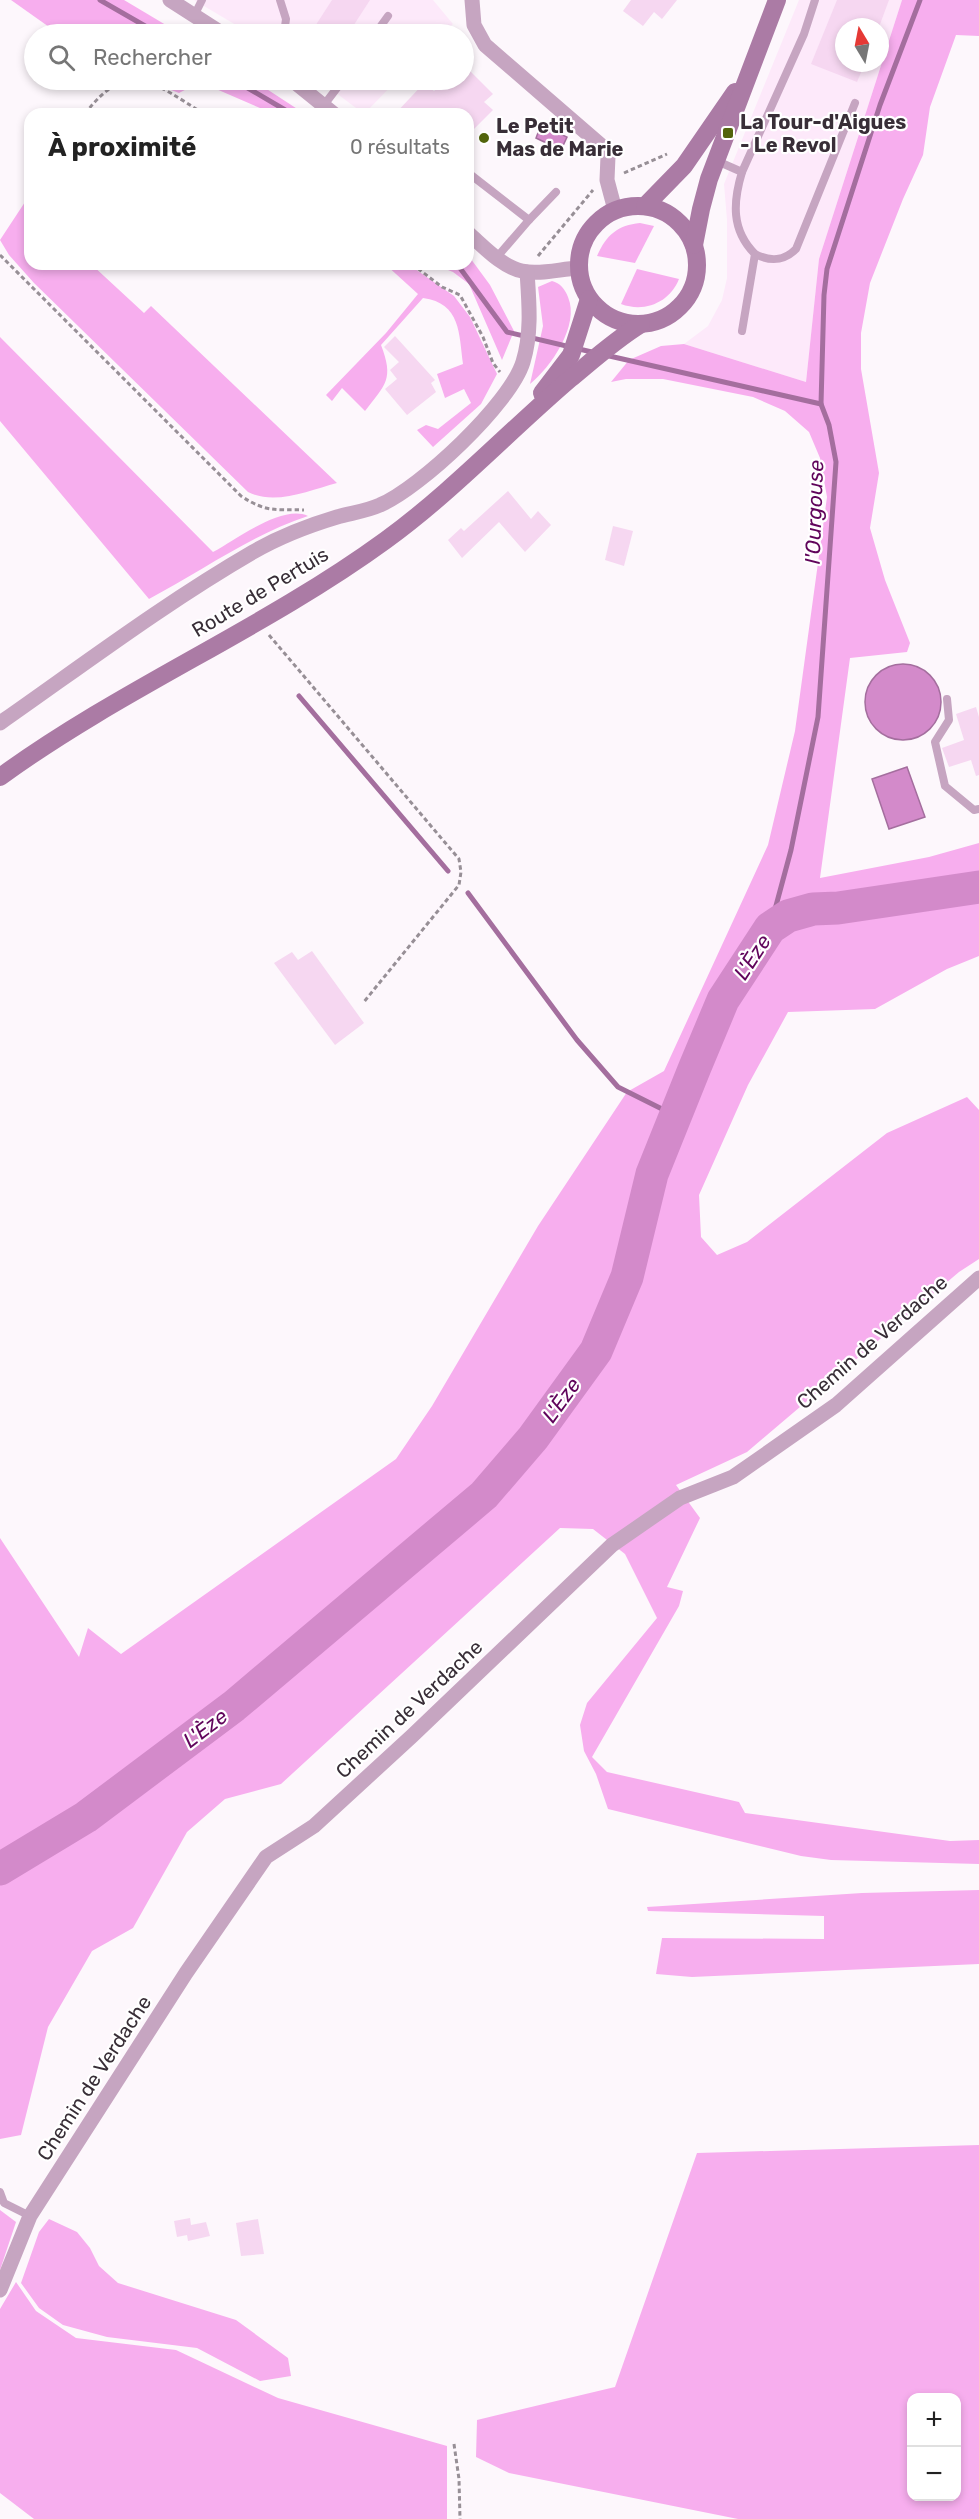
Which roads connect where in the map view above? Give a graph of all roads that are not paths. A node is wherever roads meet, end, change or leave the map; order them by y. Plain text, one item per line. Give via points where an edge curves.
1 (170, 0) edge
2 (202, 0) edge
3 (280, 0) edge
4 (472, 0) edge
5 (777, 0) edge
6 (815, 0) edge
7 (194, 16) junction
8 (388, 16) dead end
9 (207, 24) edge
10 (286, 24) edge
11 (382, 24) edge
12 (474, 24) edge
13 (474, 25) edge
14 (752, 65) junction
15 (304, 90) edge
16 (339, 90) edge
17 (855, 103) dead end
18 (327, 108) edge
19 (330, 108) edge
20 (717, 161) junction
21 (742, 172) junction
22 (474, 178) edge
23 (556, 192) dead end
24 (645, 206) junction
25 (615, 210) junction
26 (529, 220) junction
27 (474, 238) edge
28 (694, 245) junction
29 (755, 254) junction
30 (497, 257) junction
31 (578, 268) junction
32 (534, 272) junction
33 (589, 299) junction
34 (641, 324) junction
35 (742, 332) dead end
36 (523, 419) junction
37 (947, 699) dead end
38 (0, 723) edge
39 (0, 777) edge
40 (979, 809) edge
41 (979, 1278) edge
42 (0, 2192) edge
43 (30, 2216) junction
44 (0, 2290) edge

1 - 7 street
2 - 7 lane
3 - 10 lane
4 - 12 street
5 - 14 main road
6 - 21 lane via 804,34
7 - 9 street
8 - 11 lane
13 - 25 street via 485,45 604,148
14 - 20 main road
14 - 24 main road via 684,166
15 - 18 street
16 - 19 lane
17 - 29 lane via 796,249 782,259
20 - 21 lane
20 - 28 main road via 700,209
21 - 29 lane via 734,200 736,220 744,241
22 - 26 lane
23 - 26 lane
24 - 25 main road
24 - 28 main road via 675,219
25 - 31 main road via 592,227 581,246
26 - 30 lane
27 - 30 street
28 - 34 main road via 695,281 687,297 675,311
29 - 35 lane
30 - 32 street via 518,270
31 - 32 street
31 - 33 main road
32 - 38 street via 528,340 523,362 511,385 479,424 410,489 378,507 298,530 253,552 196,586
33 - 34 main road via 603,314 621,322
33 - 36 main road, Route de Pertuis via 571,355
34 - 36 main road, Route de Pertuis via 621,336
36 - 39 main road, Route de Pertuis via 387,539 258,622 83,720
37 - 40 lane via 949,720 935,742 945,786 974,810
41 - 43 street, Chemin de Verdache via 837,1405 734,1477 680,1498 612,1545 314,1826 266,1857 186,1973
42 - 43 lane via 4,2203
43 - 44 street, Chemin de Verdache

